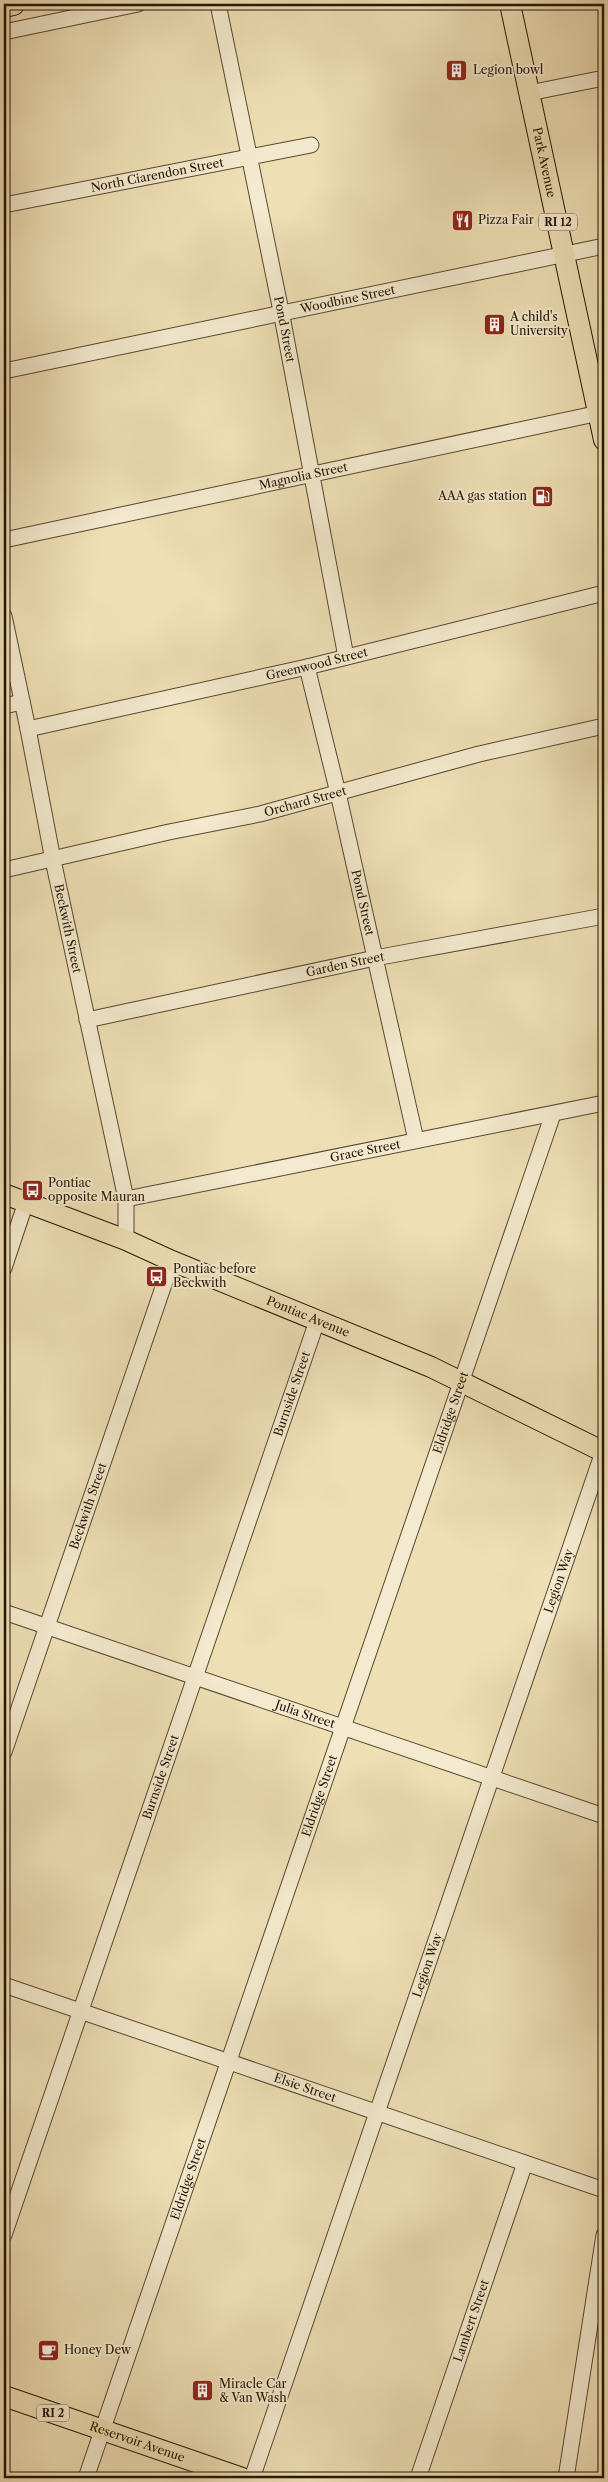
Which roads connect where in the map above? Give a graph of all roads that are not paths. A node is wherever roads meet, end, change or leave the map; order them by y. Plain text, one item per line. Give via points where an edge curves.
1 (13, 4) edge
2 (138, 4) edge
3 (218, 4) edge
4 (510, 4) edge
5 (4, 6) edge
6 (4, 32) edge
7 (604, 78) edge
8 (529, 93) junction
9 (311, 145) dead end
10 (250, 157) junction
11 (4, 205) edge
12 (604, 246) edge
13 (565, 255) junction
14 (281, 311) junction
15 (4, 370) edge
16 (601, 412) edge
17 (604, 440) edge
18 (311, 473) junction
19 (4, 540) edge
20 (604, 593) edge
21 (4, 616) edge
22 (346, 657) junction
23 (307, 667) junction
24 (22, 702) junction
25 (4, 706) edge
26 (604, 726) edge
27 (28, 729) junction
28 (338, 793) junction
29 (53, 860) junction
30 (4, 870) edge
31 (604, 916) edge
32 (375, 958) junction
33 (87, 1020) junction
34 (604, 1103) edge
35 (553, 1114) junction
36 (416, 1140) junction
37 (4, 1194) edge
38 (126, 1199) junction
39 (26, 1202) junction
40 (126, 1240) junction
41 (172, 1261) junction
42 (4, 1268) edge
43 (317, 1321) junction
44 (461, 1382) junction
45 (604, 1452) edge
46 (4, 1612) edge
47 (47, 1627) junction
48 (195, 1678) junction
49 (343, 1728) junction
50 (4, 1752) edge
51 (492, 1778) junction
52 (604, 1816) edge
53 (4, 1985) edge
54 (80, 2011) junction
55 (229, 2062) junction
56 (377, 2113) junction
57 (525, 2163) junction
58 (604, 2190) edge
59 (4, 2235) edge
60 (604, 2235) edge
61 (4, 2396) edge
62 (102, 2430) junction
63 (86, 2478) edge
64 (242, 2478) edge
65 (252, 2478) edge
66 (418, 2478) edge
67 (566, 2478) edge

1 - 5 highway
2 - 6 street
3 - 10 street, Pond Street
4 - 8 main road, Park Avenue / RI 12
7 - 8 street
8 - 13 main road, Park Avenue / RI 12
9 - 10 street, North Ciarendon Street
10 - 11 street, North Ciarendon Street
10 - 14 street, Pond Street
12 - 13 street, Woodbine Street
13 - 14 street, Woodbine Street
13 - 16 main road, Park Avenue / RI 12
14 - 15 street, Woodbine Street
14 - 18 street, Pond Street
16 - 17 main road, Park Avenue / RI 12
16 - 18 street, Magnolia Street
18 - 19 street, Magnolia Street
18 - 22 street, Pond Street
20 - 22 street, Greenwood Street
21 - 24 street, Beckwith Street
22 - 23 street, Greenwood Street
23 - 27 street, Greenwood Street
23 - 28 street, Pond Street
24 - 25 street
24 - 27 street, Beckwith Street
26 - 28 street, Orchard Street via 479,754
27 - 29 street, Beckwith Street
28 - 29 street, Orchard Street via 260,814
28 - 32 street, Pond Street
29 - 30 street, Orchard Street
29 - 33 street, Beckwith Street
31 - 32 street, Garden Street
32 - 33 street, Garden Street
32 - 36 street, Pond Street
33 - 38 street, Beckwith Street
34 - 35 street, Grace Street
35 - 36 street, Grace Street
35 - 44 street, Eldridge Street
36 - 38 street, Grace Street
37 - 39 main road, Pontiac Avenue
38 - 40 street, Beckwith Street
39 - 40 main road, Pontiac Avenue
39 - 42 street
40 - 41 main road, Pontiac Avenue
41 - 43 main road, Pontiac Avenue
41 - 47 street, Beckwith Street
43 - 44 main road, Pontiac Avenue
43 - 48 street, Burnside Street
44 - 45 main road, Pontiac Avenue
44 - 49 street, Eldridge Street
45 - 51 street, Legion Way
46 - 47 street, Julia Street
47 - 48 street, Julia Street
47 - 50 street, Beckwith Street
48 - 49 street, Julia Street
48 - 54 street, Burnside Street
49 - 51 street, Julia Street
49 - 55 street, Eldridge Street
51 - 52 street, Julia Street
51 - 56 street, Legion Way
53 - 54 street, Elsie Street
54 - 55 street, Elsie Street
54 - 59 street, Burnside Street
55 - 56 street, Elsie Street
55 - 62 street, Eldridge Street
56 - 57 street, Elsie Street
56 - 65 street, Legion Way
57 - 58 street, Elsie Street
57 - 66 street, Lambert Street
60 - 67 street
61 - 62 main road, Reservoir Avenue / RI 2
62 - 63 street, Eldridge Street
62 - 64 main road, Reservoir Avenue / RI 2

